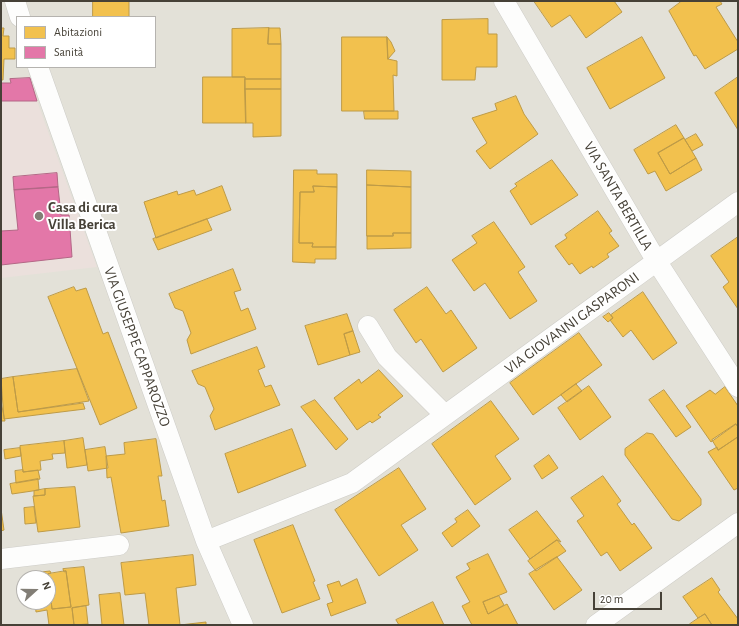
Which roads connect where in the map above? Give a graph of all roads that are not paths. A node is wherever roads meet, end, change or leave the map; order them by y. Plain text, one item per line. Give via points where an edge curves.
1 (15, 1) edge
2 (504, 1) edge
3 (20, 16) edge
4 (38, 68) edge
5 (738, 202) edge
6 (656, 262) junction
7 (368, 326) dead end
8 (738, 387) edge
9 (445, 415) junction
10 (738, 523) edge
11 (206, 541) junction
12 (119, 545) dead end
13 (1, 560) edge
14 (243, 625) edge
15 (596, 625) edge

1 - 3 street
2 - 6 street, VIA SANTA BERTILLA
4 - 11 street, VIA GIUSEPPE CAPPAROZZO
5 - 6 street, VIA GIOVANNI GASPARONI
6 - 8 street, VIA SANTA BERTILLA
6 - 9 street, VIA GIOVANNI GASPARONI
7 - 9 street via 387,357
9 - 11 street, VIA GIOVANNI GASPARONI via 352,483
10 - 15 street
11 - 14 street, VIA GIUSEPPE CAPPAROZZO
12 - 13 street

